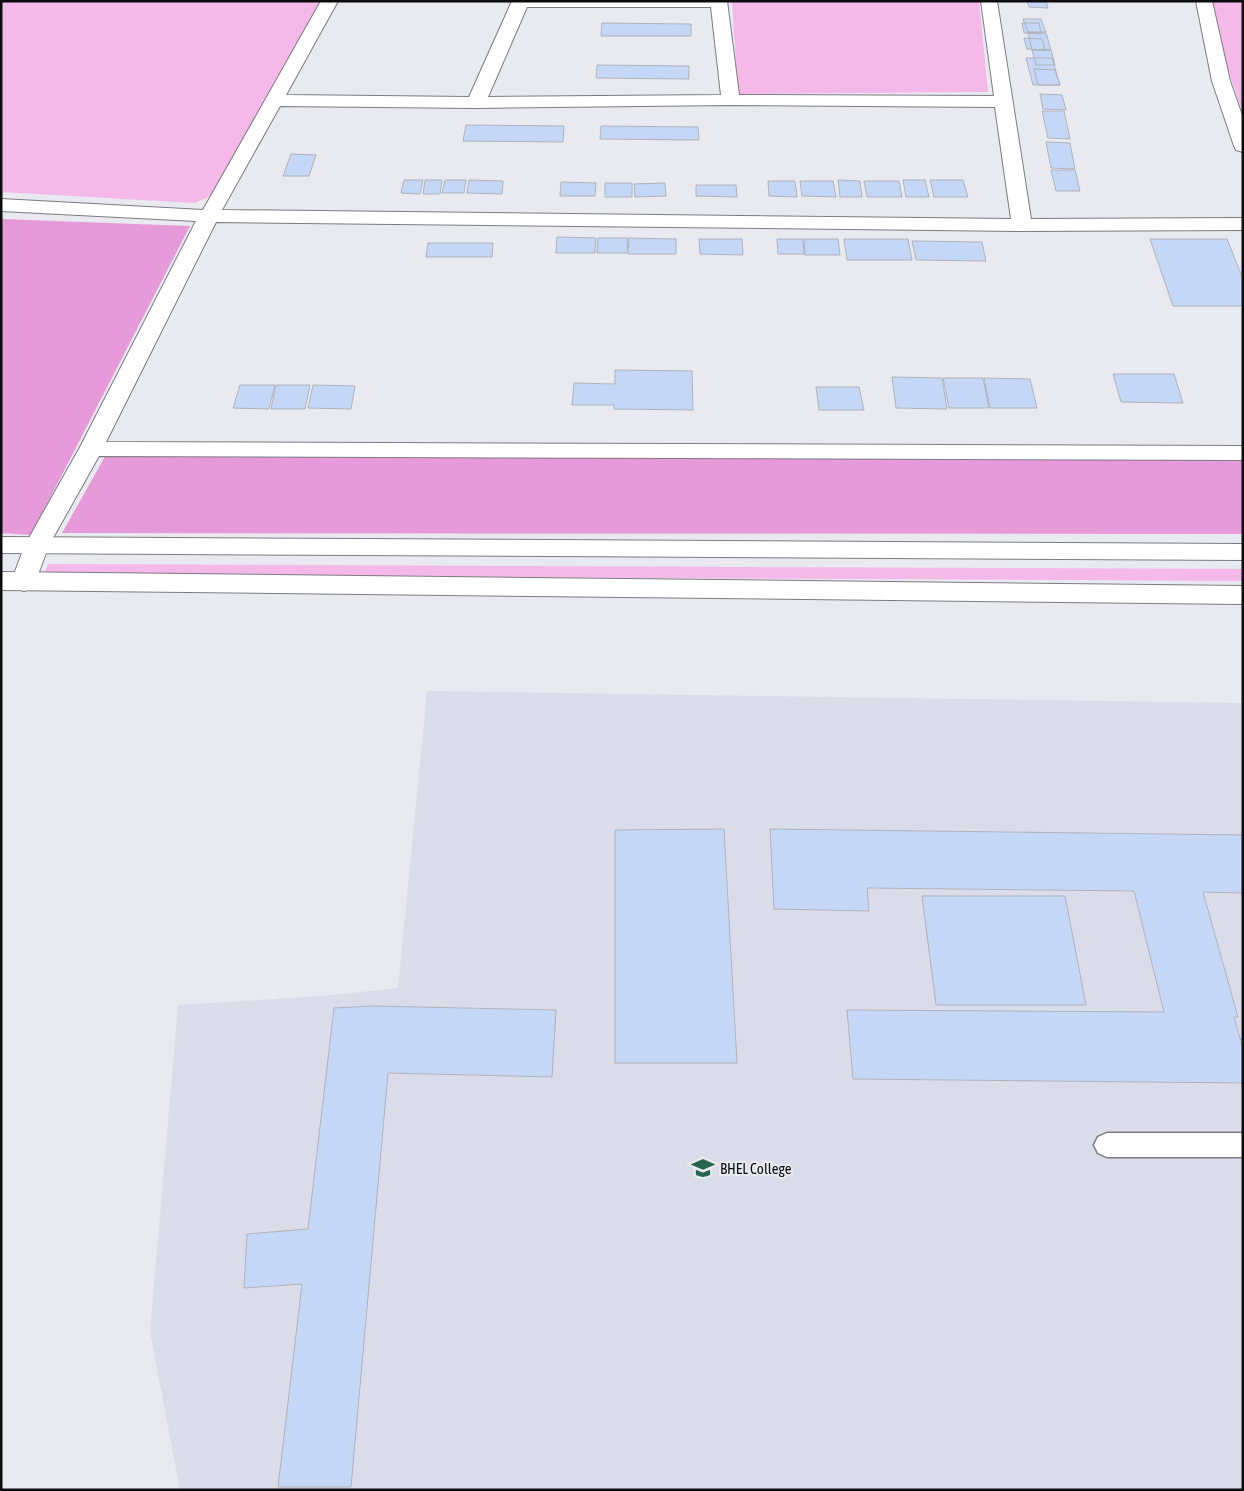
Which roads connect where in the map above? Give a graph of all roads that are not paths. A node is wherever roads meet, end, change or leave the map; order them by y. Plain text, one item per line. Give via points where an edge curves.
1 (330, 1) edge
2 (521, 1) edge
3 (989, 1) edge
4 (1204, 1) edge
5 (719, 2) edge
6 (275, 100) junction
7 (731, 100) junction
8 (1004, 102) junction
9 (476, 103) junction
10 (1243, 146) edge
11 (1, 205) edge
12 (210, 216) junction
13 (1243, 224) edge
14 (1022, 225) junction
15 (91, 449) junction
16 (1243, 453) edge
17 (1, 545) edge
18 (37, 545) junction
19 (1243, 552) edge
20 (13, 582) edge
21 (1243, 595) edge
22 (1107, 1145) dead end
23 (1243, 1145) edge

1 - 6 street
2 - 5 street
2 - 9 street
3 - 8 street
4 - 10 street via 1221,81
5 - 7 street
6 - 9 street
6 - 12 street
7 - 8 street
7 - 9 street
8 - 14 street
11 - 12 street
12 - 14 street
12 - 15 street
13 - 14 street
15 - 16 street
15 - 18 street
17 - 18 street
18 - 19 street
18 - 20 street
20 - 21 street
22 - 23 lane

